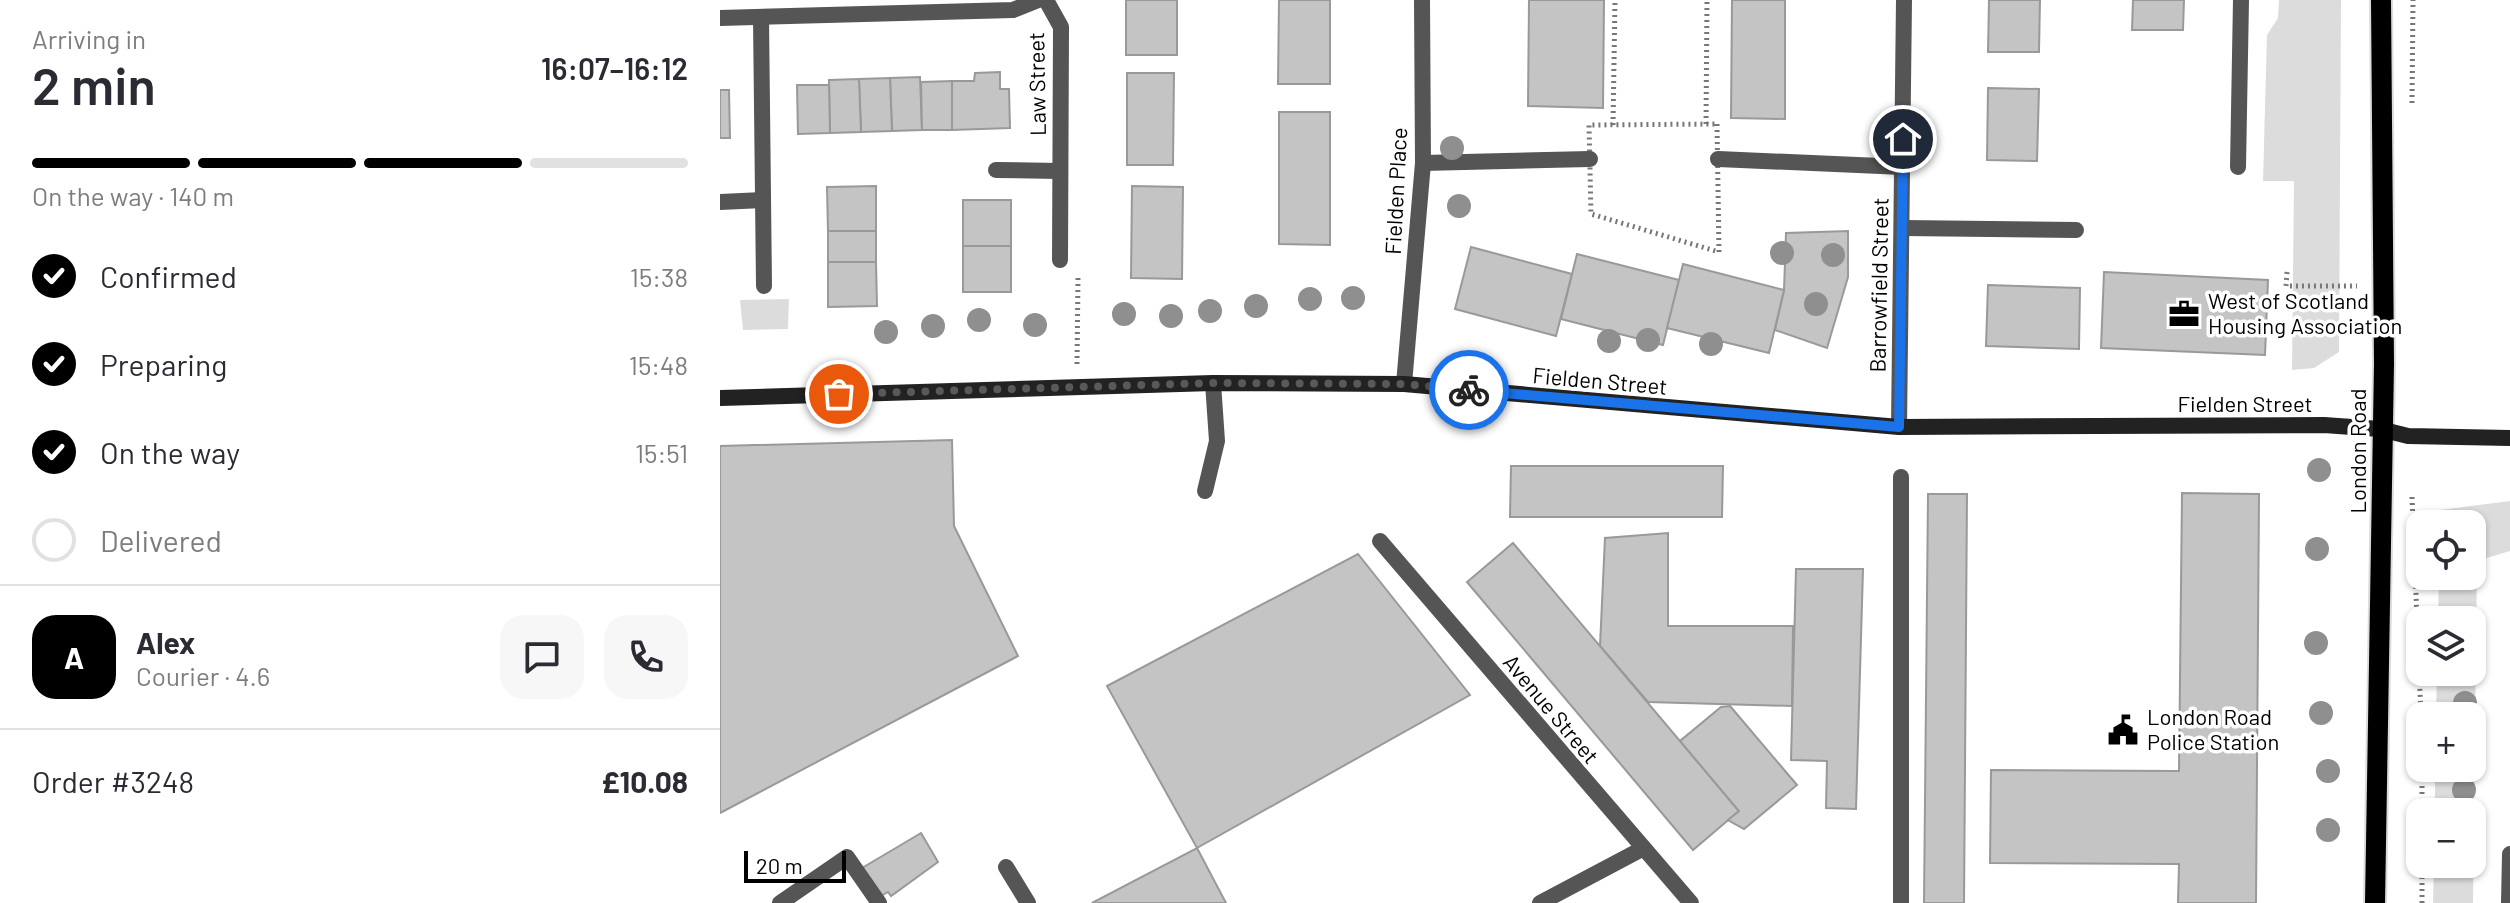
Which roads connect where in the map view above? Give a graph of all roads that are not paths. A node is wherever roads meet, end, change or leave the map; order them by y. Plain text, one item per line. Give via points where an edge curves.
1 (1038, 0) edge
2 (1046, 0) edge
3 (1422, 0) edge
4 (1904, 0) edge
5 (2241, 0) edge
6 (2381, 0) edge
7 (761, 17) junction
8 (720, 18) edge
9 (1590, 159) road end
10 (1718, 159) road end
11 (1423, 163) junction
12 (1903, 167) junction
13 (2238, 167) dead end
14 (996, 170) dead end
15 (1060, 171) junction
16 (763, 200) junction
17 (720, 202) edge
18 (1903, 228) junction
19 (2076, 230) dead end
20 (1060, 260) road end
21 (764, 286) dead end
22 (1213, 383) junction
23 (1404, 384) junction
24 (720, 398) edge
25 (1899, 427) junction
26 (2380, 429) junction
27 (2510, 438) edge
28 (1901, 477) dead end
29 (1205, 491) dead end
30 (1380, 541) dead end
31 (1642, 849) junction
32 (2510, 854) edge
33 (1006, 867) dead end
34 (780, 903) edge
35 (879, 903) edge
36 (1028, 903) edge
37 (1540, 903) edge
38 (1691, 903) edge
39 (1901, 903) edge
40 (2375, 903) edge
41 (2509, 903) edge

1 - 7 street via 1013,10
2 - 15 street, Law Street via 1061,27
3 - 11 street, Fielden Place
4 - 12 street, Barrowfield Street
5 - 13 street
6 - 26 main road, London Road
7 - 8 street
7 - 16 street
9 - 11 street
10 - 12 street
11 - 23 street, Fielden Place
12 - 18 street, Barrowfield Street
14 - 15 street
15 - 20 street, Law Street
16 - 17 street
16 - 21 street
18 - 19 street
18 - 25 street, Barrowfield Street
22 - 23 main road, Fielden Street
22 - 24 main road, Fielden Street
22 - 29 street via 1217,441
23 - 25 main road, Fielden Street
25 - 26 main road, Fielden Street
26 - 27 main road, Fielden Street via 2408,436
26 - 40 main road, London Road
28 - 39 street
30 - 31 street, Avenue Street
31 - 37 street
31 - 38 street, Avenue Street
32 - 41 street
33 - 36 street
34 - 35 street via 847,857

